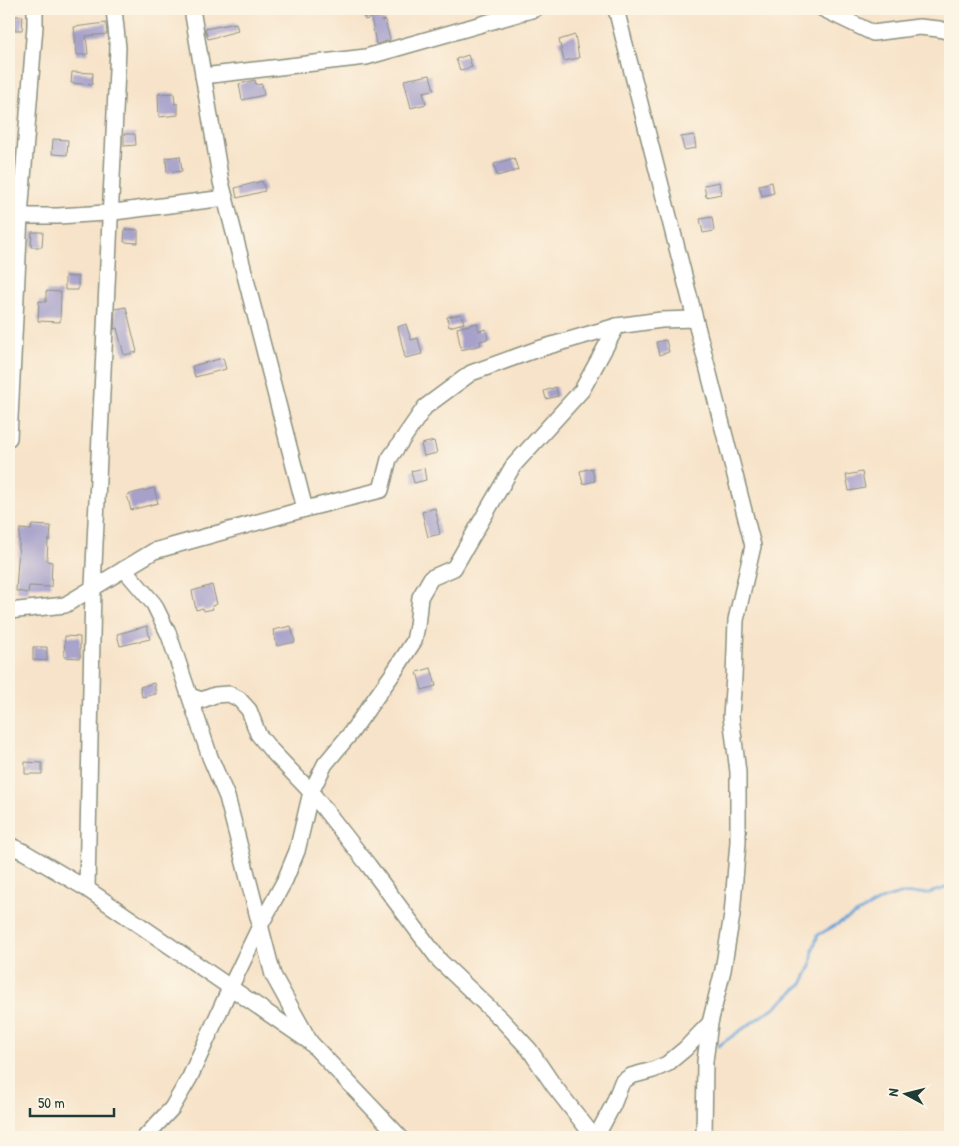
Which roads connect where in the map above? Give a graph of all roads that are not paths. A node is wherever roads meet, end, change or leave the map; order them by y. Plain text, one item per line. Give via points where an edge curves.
1 (35, 9) edge
2 (114, 9) edge
3 (192, 9) edge
4 (535, 9) edge
5 (616, 9) edge
6 (823, 9) edge
7 (950, 32) edge
8 (203, 76) junction
9 (225, 198) junction
10 (110, 211) junction
11 (14, 216) edge
12 (695, 319) junction
13 (617, 326) junction
14 (10, 407) edge
15 (9, 438) edge
16 (305, 509) junction
17 (124, 569) junction
18 (93, 588) junction
19 (9, 611) edge
20 (190, 696) junction
21 (311, 792) junction
22 (9, 845) edge
23 (87, 889) junction
24 (260, 926) junction
25 (230, 988) junction
26 (710, 1023) junction
27 (310, 1042) junction
28 (145, 1137) edge
29 (400, 1137) edge
30 (595, 1137) edge
31 (704, 1137) edge

1 - 11 street
2 - 10 street via 118,48
3 - 8 street
4 - 8 street via 366,56
5 - 12 street
6 - 7 street via 873,33 919,27
8 - 9 street
9 - 10 street
9 - 16 street
10 - 11 street
10 - 18 street
11 - 14 street
12 - 13 street
12 - 26 street via 753,546 736,620 730,716 738,772 738,842 732,915
13 - 16 street via 471,373 424,407 389,459 381,490
13 - 21 street via 582,390 513,466 454,568 431,578 420,598 414,641 355,727 325,764
14 - 15 street
16 - 17 street via 154,551
17 - 18 street
17 - 20 street via 154,604 169,635
18 - 19 street via 65,605
18 - 23 street
20 - 21 street via 202,700 229,694 239,698 249,710 258,734
20 - 24 street via 227,796
21 - 24 street via 297,851
21 - 30 street via 440,961 528,1049
22 - 23 street
23 - 25 street
24 - 25 street
24 - 27 street via 273,975
25 - 27 street
25 - 28 street via 190,1077 172,1108
26 - 30 street via 667,1064 622,1082
26 - 31 street via 705,1061
27 - 29 street

